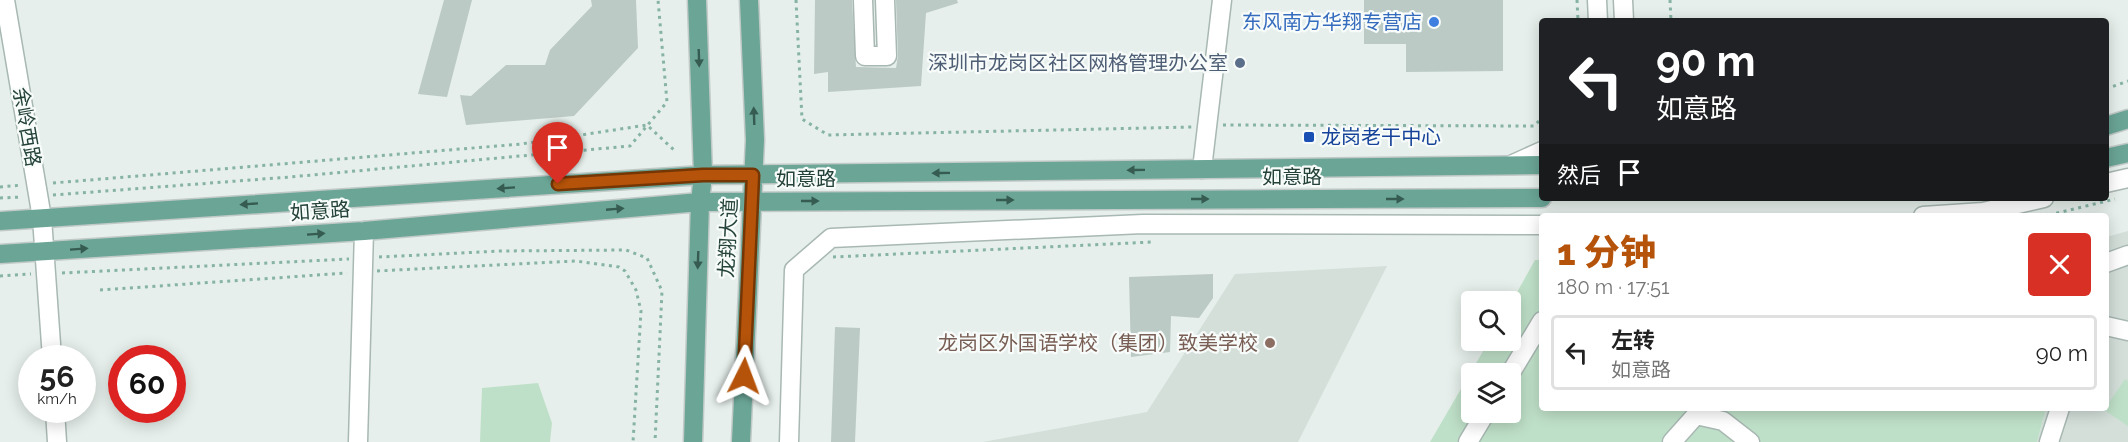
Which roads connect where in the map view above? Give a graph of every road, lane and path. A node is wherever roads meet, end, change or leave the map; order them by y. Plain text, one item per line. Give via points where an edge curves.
1 (4, 0) edge
2 (658, 0) edge
3 (697, 0) edge
4 (749, 0) edge
5 (796, 0) edge
6 (863, 0) edge
7 (885, 0) edge
8 (1222, 0) edge
9 (1577, 0) edge
10 (1598, 0) edge
11 (1623, 0) edge
12 (1670, 0) edge
13 (1578, 18) edge
14 (1598, 18) edge
15 (1624, 18) edge
16 (1671, 18) edge
17 (2128, 81) edge
18 (2109, 87) edge
19 (2128, 119) edge
20 (1539, 121) edge
21 (2109, 125) edge
22 (1207, 126) junction
23 (674, 150) dead end
24 (1539, 152) edge
25 (2128, 153) edge
26 (2109, 157) edge
27 (1510, 165) junction
28 (1539, 165) edge
29 (1202, 169) junction
30 (703, 175) junction
31 (753, 175) junction
32 (2128, 178) edge
33 (2109, 182) edge
34 (37, 184) junction
35 (0, 187) edge
36 (104, 191) dead end
37 (1539, 198) edge
38 (2118, 198) dead end
39 (2109, 200) edge
40 (2031, 201) edge
41 (2105, 201) edge
42 (699, 202) junction
43 (752, 202) junction
44 (1968, 213) edge
45 (2054, 213) edge
46 (42, 218) junction
47 (0, 221) edge
48 (1539, 225) edge
49 (364, 231) junction
50 (1154, 242) dead end
51 (46, 251) junction
52 (0, 254) edge
53 (2128, 255) edge
54 (807, 258) junction
55 (2109, 262) edge
56 (363, 265) junction
57 (48, 273) junction
58 (0, 276) edge
59 (100, 290) dead end
60 (1539, 326) edge
61 (2109, 327) edge
62 (2128, 331) edge
63 (51, 345) edge
64 (1517, 363) edge
65 (2059, 411) edge
66 (56, 423) edge
67 (1479, 423) edge
68 (57, 442) edge
69 (358, 442) edge
70 (633, 442) edge
71 (655, 442) edge
72 (693, 442) edge
73 (741, 442) edge
74 (789, 442) edge
75 (1468, 442) edge
76 (1672, 442) edge
77 (1750, 442) edge
78 (2049, 442) edge

1 - 34 street, 余岭西路
2 - 36 path via 667,102 630,146
3 -> 30 main road, 龙翔大道
31 -> 4 main road, 龙翔大道
5 - 22 path via 802,119 828,135
6 - 7 street via 865,56 887,56
8 - 22 street
9 - 13 path
10 - 14 street
11 - 15 street
12 - 16 path
17 - 18 path
19 - 21 main road
20 - 22 path via 1534,126
22 - 29 street
23 - 34 path via 647,125 521,144
24 - 27 street
25 - 26 main road
27 - 28 main road, 如意路
27 - 29 main road, 如意路
29 -> 31 main road, 如意路
30 - 31 main road, 如意路
30 - 42 main road, 龙翔大道
30 -> 46 main road, 如意路
31 - 43 main road, 龙翔大道
32 - 33 street
34 - 35 path
34 - 46 street, 余岭西路
43 -> 37 main road, 如意路
38 - 39 path
40 - 44 street
41 - 45 path
42 - 43 main road, 如意路
49 -> 42 main road, 如意路
42 -> 72 main road, 龙翔大道
43 - 73 main road, 龙翔大道
46 - 47 main road, 如意路
46 - 51 street, 余岭西路
48 - 54 street via 1143,224 831,237
51 -> 49 main road, 如意路
49 - 56 street
50 - 54 path
51 - 52 main road, 如意路
51 - 57 street
53 - 55 street
54 - 74 street via 794,270
56 - 57 path
56 - 59 path
56 - 69 street
56 - 70 path via 576,261 619,267 636,290 641,310
56 - 71 path via 501,251 626,250 647,258 662,291
57 - 58 path
57 - 63 street
60 - 64 street
61 - 62 street
65 - 78 street
66 - 68 street
67 - 75 street
76 - 77 street via 1696,415 1723,421

